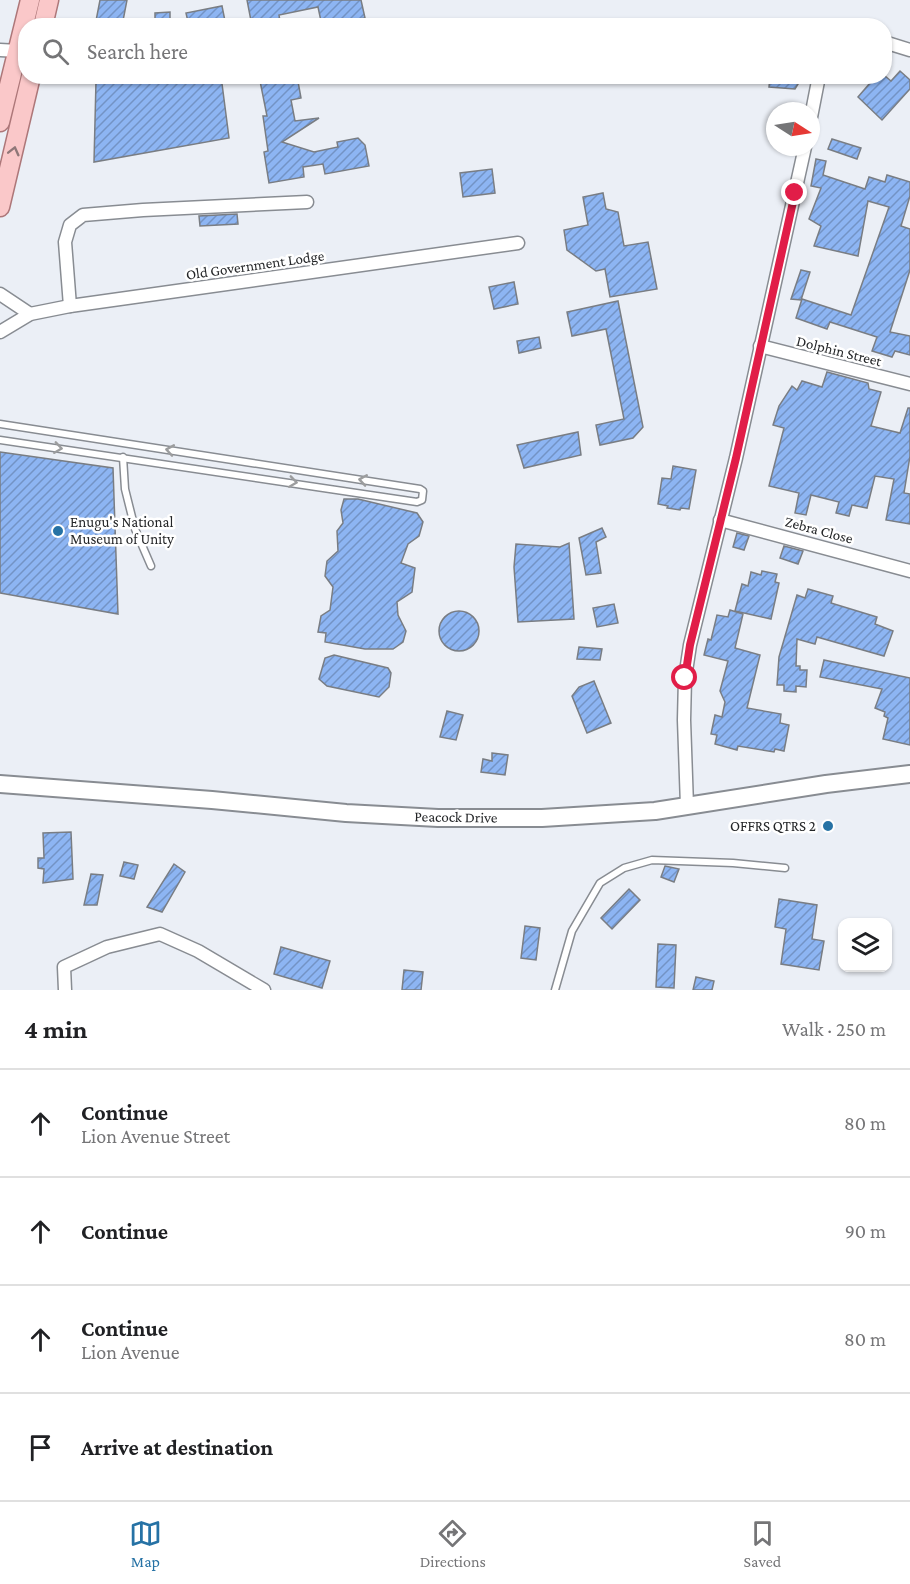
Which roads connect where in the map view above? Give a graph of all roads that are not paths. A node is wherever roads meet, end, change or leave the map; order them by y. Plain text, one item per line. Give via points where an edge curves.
1 (30, 0) edge
2 (50, 0) edge
3 (22, 18) edge
4 (46, 18) edge
5 (18, 29) edge
6 (892, 44) edge
7 (9, 50) edge
8 (910, 50) edge
9 (29, 84) edge
10 (817, 84) edge
11 (814, 102) edge
12 (0, 122) edge
13 (803, 156) edge
14 (307, 202) dead end
15 (0, 207) edge
16 (518, 243) dead end
17 (0, 294) edge
18 (70, 306) junction
19 (30, 314) junction
20 (0, 332) edge
21 (760, 346) junction
22 (910, 384) edge
23 (0, 424) edge
24 (0, 441) edge
25 (116, 441) junction
26 (113, 456) junction
27 (123, 458) junction
28 (268, 465) junction
29 (266, 478) junction
30 (720, 520) junction
31 (151, 566) dead end
32 (910, 571) edge
33 (910, 774) edge
34 (0, 784) edge
35 (687, 806) junction
36 (784, 868) dead end
37 (65, 990) edge
38 (264, 990) edge
39 (555, 990) edge

1 - 3 main road
2 - 4 main road
5 - 7 main road
6 - 8 street
7 - 12 main road
15 -> 9 main road
10 - 11 street
13 - 21 street
14 - 18 street via 83,215 70,225 65,242
16 - 18 street, Old Government Lodge
17 - 19 street
18 - 19 street, Old Government Lodge
19 - 20 street, Old Government Lodge
21 - 22 street, Dolphin Street
21 - 30 street
23 - 25 lane
24 -> 26 lane
25 - 26 lane
28 -> 25 lane
26 - 27 lane
27 - 29 lane
27 - 31 lane via 125,489 135,529
28 - 29 lane
29 -> 28 lane via 417,502 424,495 420,489
30 - 32 street, Zebra Close
30 - 35 street via 685,678
33 - 35 street, Peacock Drive
34 - 35 street, Peacock Drive via 438,818 542,818
36 - 39 lane via 652,860 624,868 600,883 572,931
37 - 38 street via 64,967 107,948 160,934 198,951

